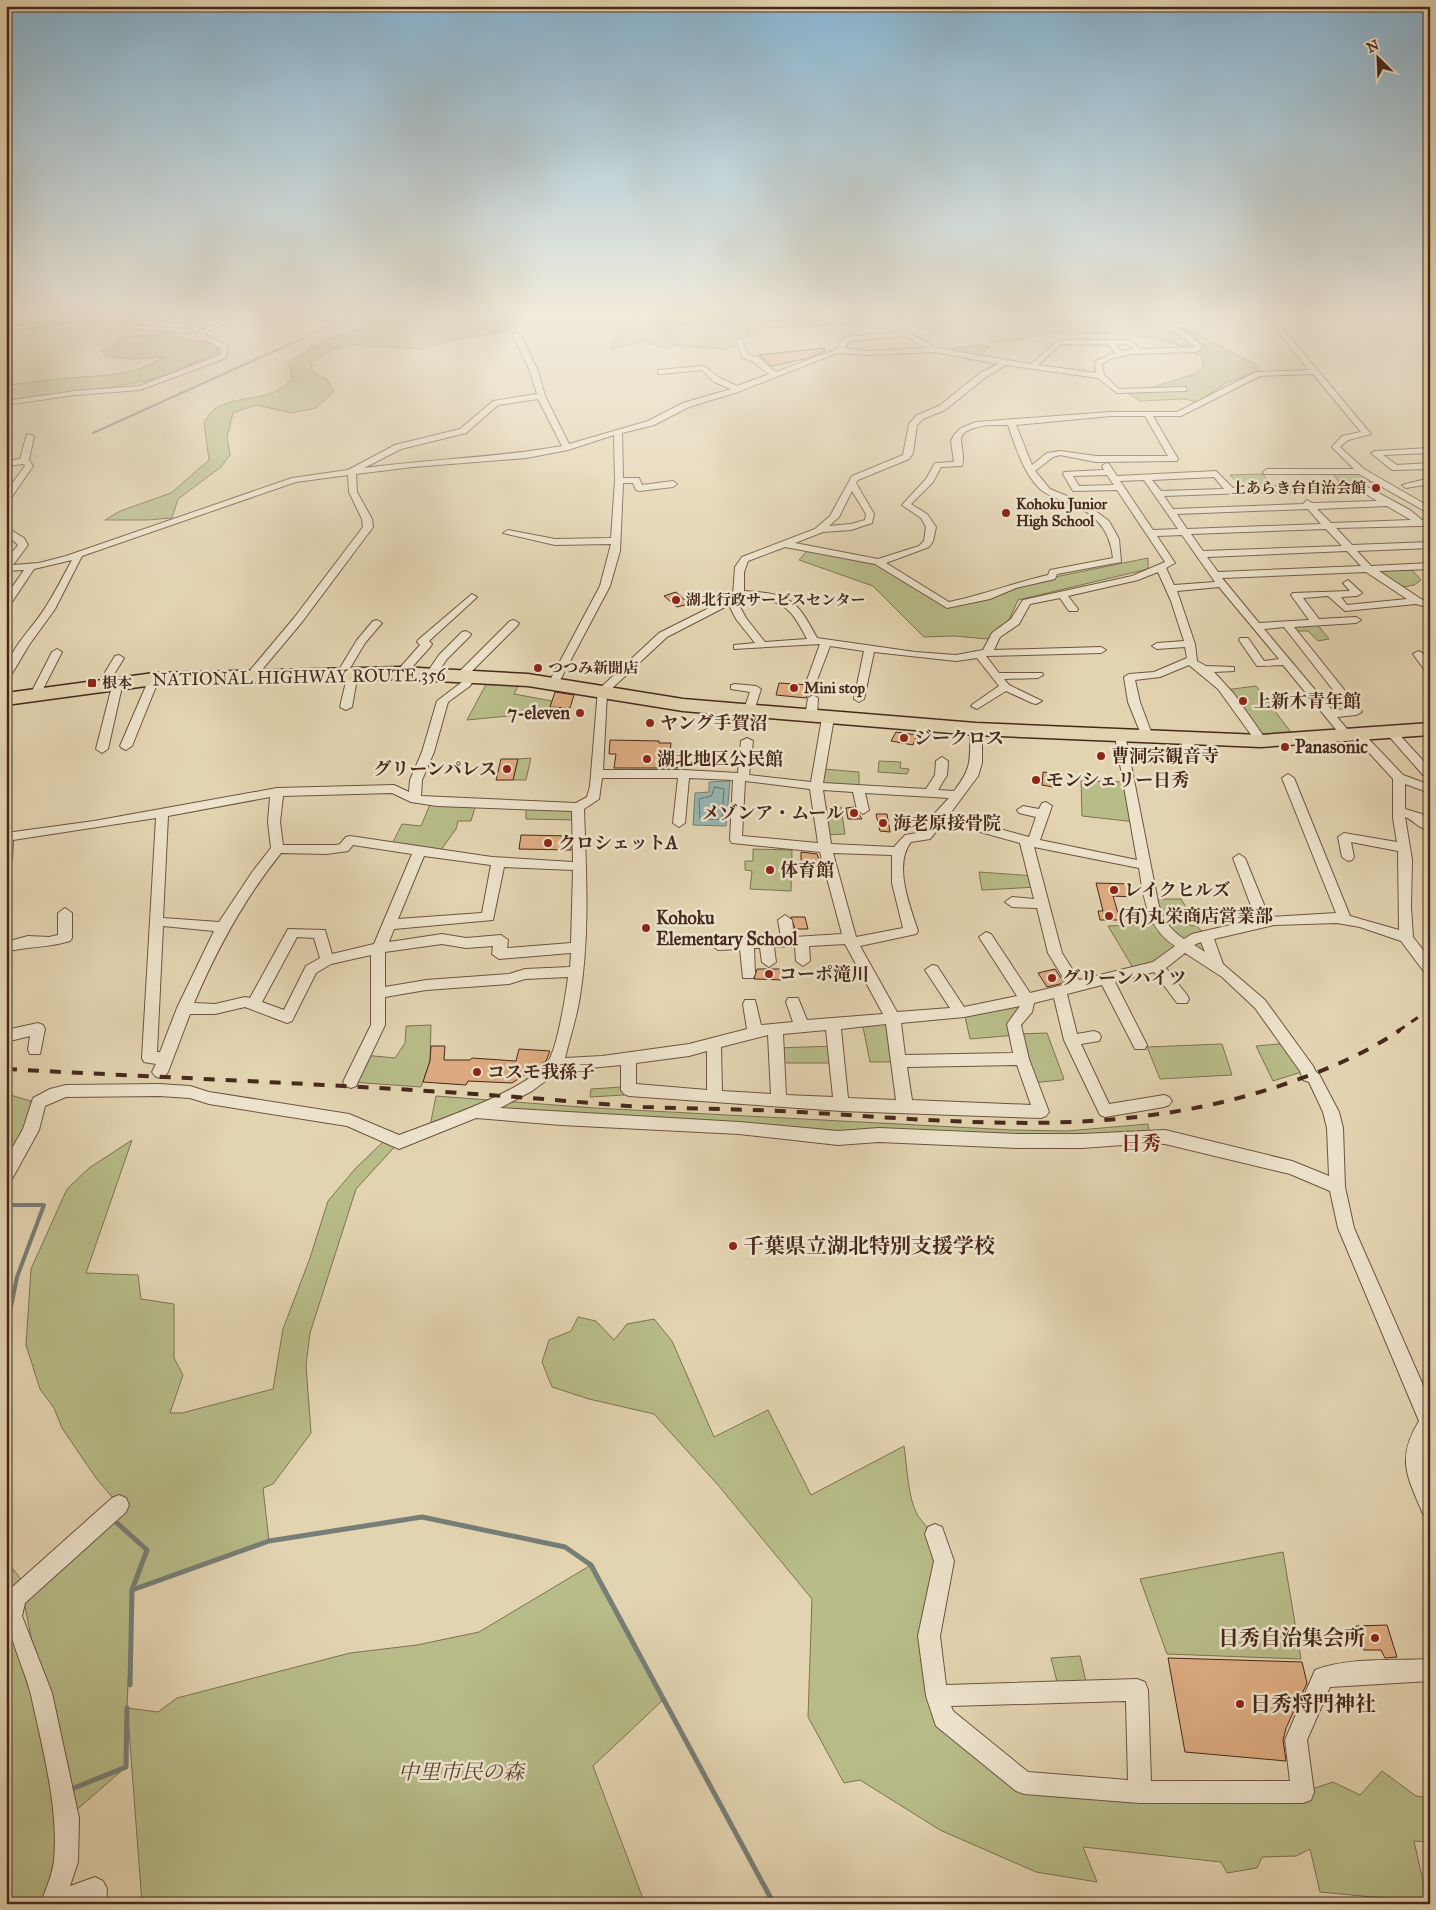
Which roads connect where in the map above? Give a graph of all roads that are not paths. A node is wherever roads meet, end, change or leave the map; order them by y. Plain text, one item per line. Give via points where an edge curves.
1 (492, 406) edge
2 (546, 406) edge
3 (682, 406) edge
4 (944, 406) edge
5 (1196, 406) edge
6 (1344, 406) edge
7 (1147, 413) junction
8 (1012, 423) junction
9 (618, 431) junction
10 (30, 436) dead end
11 (567, 447) junction
12 (1430, 450) edge
13 (24, 461) junction
14 (6, 464) edge
15 (1430, 466) edge
16 (1409, 468) junction
17 (352, 471) junction
18 (1030, 471) junction
19 (1361, 471) junction
20 (1267, 472) dead end
21 (1146, 477) junction
22 (619, 480) junction
23 (1430, 480) edge
24 (1286, 481) dead end
25 (673, 484) dead end
26 (852, 484) junction
27 (1406, 485) dead end
28 (1293, 488) junction
29 (1230, 491) junction
30 (1159, 494) junction
31 (6, 499) edge
32 (1388, 503) junction
33 (1310, 507) junction
34 (1430, 511) edge
35 (1172, 512) junction
36 (1425, 523) edge
37 (1329, 527) junction
38 (820, 529) junction
39 (6, 530) edge
40 (1187, 532) junction
41 (508, 533) dead end
42 (1153, 534) junction
43 (615, 541) junction
44 (784, 544) junction
45 (1430, 545) edge
46 (1347, 548) junction
47 (1202, 554) junction
48 (77, 555) junction
49 (878, 562) junction
50 (1430, 566) edge
51 (31, 567) junction
52 (6, 568) edge
53 (1161, 568) junction
54 (1369, 569) junction
55 (1219, 580) junction
56 (1348, 583) dead end
57 (1172, 588) junction
58 (1062, 594) junction
59 (1333, 595) junction
60 (472, 597) dead end
61 (735, 597) junction
62 (1417, 600) junction
63 (6, 603) edge
64 (1430, 606) edge
65 (1073, 609) dead end
66 (1356, 620) dead end
67 (377, 623) dead end
68 (1317, 623) junction
69 (514, 624) dead end
70 (1287, 624) junction
71 (1256, 626) junction
72 (466, 634) dead end
73 (1244, 640) dead end
74 (814, 641) junction
75 (826, 642) junction
76 (1190, 644) junction
77 (762, 645) junction
78 (1157, 646) dead end
79 (738, 647) dead end
80 (870, 648) junction
81 (1101, 650) dead end
82 (57, 652) dead end
83 (983, 654) junction
84 (1418, 654) dead end
85 (118, 658) dead end
86 (1192, 662) junction
87 (1286, 662) junction
88 (1206, 669) junction
89 (1230, 669) dead end
90 (1430, 670) edge
91 (348, 673) junction
92 (401, 673) junction
93 (431, 674) junction
94 (6, 675) edge
95 (466, 675) junction
96 (1038, 675) dead end
97 (251, 676) junction
98 (996, 676) junction
99 (154, 679) junction
100 (812, 680) dead end
101 (111, 683) junction
102 (553, 684) junction
103 (735, 687) dead end
104 (1005, 687) junction
105 (602, 692) junction
106 (857, 693) dead end
107 (35, 695) junction
108 (6, 699) edge
109 (1036, 701) dead end
110 (978, 706) dead end
111 (346, 708) dead end
112 (817, 711) junction
113 (749, 712) junction
114 (1330, 714) junction
115 (976, 729) junction
116 (1430, 729) edge
117 (1391, 732) junction
118 (1353, 735) junction
119 (1121, 736) junction
120 (1147, 737) junction
121 (1261, 740) junction
122 (747, 741) dead end
123 (126, 746) dead end
124 (102, 749) dead end
125 (942, 761) dead end
126 (1427, 772) dead end
127 (599, 774) junction
128 (684, 774) junction
129 (741, 778) junction
130 (1288, 778) dead end
131 (1399, 778) junction
132 (816, 786) junction
133 (858, 788) junction
134 (1430, 789) edge
135 (277, 792) junction
136 (930, 793) junction
137 (958, 795) junction
138 (415, 799) junction
139 (578, 807) junction
140 (863, 810) dead end
141 (1023, 810) dead end
142 (1399, 811) junction
143 (162, 813) junction
144 (939, 816) junction
145 (679, 824) dead end
146 (1426, 826) dead end
147 (6, 837) edge
148 (1029, 843) junction
149 (825, 848) junction
150 (1404, 848) junction
151 (277, 849) junction
152 (900, 851) junction
153 (419, 852) junction
154 (1348, 857) dead end
155 (1238, 858) dead end
156 (6, 860) edge
157 (498, 862) junction
158 (1144, 865) junction
159 (578, 866) junction
160 (1012, 902) dead end
161 (1042, 904) junction
162 (65, 913) dead end
163 (786, 920) dead end
164 (1345, 920) junction
165 (166, 922) dead end
166 (1264, 922) junction
167 (391, 924) junction
168 (223, 927) junction
169 (1206, 936) junction
170 (986, 937) dead end
171 (1406, 938) junction
172 (851, 941) junction
173 (766, 942) junction
174 (795, 942) junction
175 (747, 943) junction
176 (718, 945) dead end
177 (6, 946) edge
178 (1184, 946) junction
179 (577, 947) junction
180 (379, 948) junction
181 (327, 960) junction
182 (803, 961) dead end
183 (769, 962) dead end
184 (1157, 966) junction
185 (1217, 966) junction
186 (1430, 969) edge
187 (932, 970) dead end
188 (574, 972) junction
189 (748, 974) dead end
190 (1106, 979) junction
191 (1076, 987) junction
192 (1059, 991) junction
193 (379, 993) junction
194 (1182, 999) dead end
195 (1027, 1000) junction
196 (793, 1002) dead end
197 (254, 1004) junction
198 (750, 1004) dead end
199 (184, 1008) junction
200 (960, 1012) junction
201 (893, 1019) junction
202 (833, 1025) junction
203 (802, 1028) junction
204 (775, 1030) junction
205 (755, 1032) junction
206 (6, 1036) edge
207 (1094, 1037) dead end
208 (1071, 1040) junction
209 (714, 1044) junction
210 (1140, 1045) dead end
211 (35, 1050) dead end
212 (166, 1058) junction
213 (628, 1059) junction
214 (1022, 1059) junction
215 (899, 1061) junction
216 (555, 1065) junction
217 (160, 1072) dead end
218 (351, 1082) dead end
219 (715, 1097) junction
220 (779, 1101) junction
221 (1164, 1101) dead end
222 (841, 1104) junction
223 (905, 1108) junction
224 (475, 1112) junction
225 (6, 1174) edge
226 (1337, 1187) junction
227 (1422, 1394) edge
228 (1429, 1423) edge
229 (119, 1505) dead end
230 (1430, 1507) edge
231 (935, 1534) dead end
232 (1430, 1670) edge
233 (937, 1696) junction
234 (1140, 1792) junction
235 (54, 1904) edge
236 (94, 1904) edge

1 - 17 street via 463,431 398,446
2 - 11 street
3 - 9 street via 651,423
4 - 26 street via 920,417 913,424 906,457 855,478
5 - 7 street via 1185,412
6 - 19 street via 1367,434 1345,438 1336,444 1339,451
7 - 8 street
7 - 18 street via 1174,459 1096,459 1060,453 1050,455
8 - 18 street
8 - 49 street via 974,426 957,436 955,451 959,464 938,465 930,480 906,504 930,523 930,540 920,551
9 - 11 street
9 - 22 street
10 - 13 street
11 - 17 street via 516,456
12 - 16 street via 1375,453 1395,468
13 - 14 street
13 - 31 street via 29,466
15 - 16 street
16 - 23 street
17 - 48 street via 268,488
17 - 97 street via 353,492 368,527
18 - 49 street via 1046,490 1101,518 1115,534 1118,560 1054,572 1052,577 954,605 940,601
19 - 20 street
19 - 34 street
21 - 29 street via 1216,474
21 - 30 street
21 - 42 street via 1113,476
22 - 25 street via 636,480 639,488
22 - 43 street
23 - 27 street
24 - 28 street
26 - 38 street via 834,517
26 - 38 street via 870,514 869,521 842,529
28 - 29 street
28 - 32 street via 1360,486
28 - 33 street
29 - 30 street
30 - 35 street
32 - 33 street
32 - 36 street
33 - 35 street
33 - 37 street
35 - 40 street
36 - 37 street
37 - 40 street
37 - 46 street
38 - 44 street
39 - 52 street via 22,540 23,545
40 - 42 street
40 - 47 street
41 - 43 street via 555,542
42 - 53 street via 1170,560
43 - 102 street via 605,586
44 - 49 street
44 - 61 street via 740,564
45 - 46 street
46 - 47 street
46 - 54 street
47 - 55 street
48 - 51 street
48 - 94 street via 50,609
50 - 54 street
51 - 52 street
51 - 63 street
53 - 57 street
53 - 58 street via 1135,578
54 - 55 street
54 - 62 street
55 - 57 street
55 - 71 street
56 - 59 street via 1357,593
57 - 76 street
58 - 65 street
58 - 83 street via 1023,605 1017,619 996,634 990,650
59 - 62 street via 1345,608
59 - 68 street via 1296,596
60 - 92 street via 422,642 428,644
61 - 74 street via 760,595 789,601
61 - 77 street via 741,619
61 - 105 street via 674,627
62 - 64 street
66 - 68 street
67 - 91 street via 361,642
68 - 70 street
69 - 95 street
70 - 71 street
70 - 114 street via 1356,712
71 - 87 street
72 - 93 street
73 - 87 street via 1261,664
74 - 75 street
74 - 77 street
75 - 80 street
75 - 100 street
76 - 78 street
76 - 86 street
77 - 79 street
80 - 83 street via 956,658
80 - 106 street
81 - 83 street
82 - 107 street
83 - 98 street
84 - 90 street
85 - 101 street
86 - 88 street
86 - 120 street via 1156,675 1129,677
87 - 114 street
88 - 89 street
88 - 121 street
91 - 92 highway, NATIONAL HIGHWAY ROUTE 356
91 - 97 highway, NATIONAL HIGHWAY ROUTE 356
91 - 111 street
92 - 93 highway, NATIONAL HIGHWAY ROUTE 356
93 - 95 highway, NATIONAL HIGHWAY ROUTE 356
95 - 102 highway, NATIONAL HIGHWAY ROUTE 356
95 - 138 street via 466,684 443,701 416,780
96 - 98 street
97 - 99 highway, NATIONAL HIGHWAY ROUTE 356
98 - 104 street
99 - 101 highway, NATIONAL HIGHWAY ROUTE 356
99 - 123 street
101 - 107 highway, NATIONAL HIGHWAY ROUTE 356
101 - 124 street
102 - 105 highway, NATIONAL HIGHWAY ROUTE 356
103 - 113 street via 756,689
104 - 109 street
104 - 110 street
105 - 113 highway, NATIONAL HIGHWAY ROUTE 356
105 - 127 street
107 - 108 highway, NATIONAL HIGHWAY ROUTE 356
112 - 113 highway, NATIONAL HIGHWAY ROUTE 356
112 - 115 highway, NATIONAL HIGHWAY ROUTE 356
112 - 132 street
114 - 118 street
115 - 119 highway, NATIONAL HIGHWAY ROUTE 356
115 - 137 street via 976,763 972,776
116 - 117 highway, NATIONAL HIGHWAY ROUTE 356
117 - 118 highway, NATIONAL HIGHWAY ROUTE 356
117 - 126 street
118 - 121 highway, NATIONAL HIGHWAY ROUTE 356
118 - 131 street
119 - 120 highway, NATIONAL HIGHWAY ROUTE 356
119 - 158 street
120 - 121 highway, NATIONAL HIGHWAY ROUTE 356 via 1189,748
122 - 129 street
125 - 136 street via 941,775
127 - 128 street
127 - 139 street via 593,799
128 - 129 street
128 - 145 street
129 - 132 street
129 - 149 street via 736,840
130 - 164 street
131 - 134 street
131 - 142 street
132 - 133 street
132 - 149 street
133 - 136 street
133 - 140 street
135 - 138 street via 394,789
135 - 143 street
135 - 151 street via 274,822
136 - 137 street
137 - 144 street
138 - 139 street
139 - 159 street
141 - 148 street via 1044,810
142 - 146 street via 1418,817
142 - 150 street
143 - 147 street
143 - 212 street via 149,1058
144 - 148 street
144 - 152 street via 926,836 906,839
147 - 156 street
148 - 158 street
148 - 161 street
149 - 152 street
149 - 172 street
150 - 154 street via 1344,837
150 - 171 street
151 - 153 street via 331,850 344,848 350,840
151 - 168 street via 254,877
152 - 172 street via 899,889 910,931
153 - 157 street
153 - 167 street
155 - 166 street
157 - 159 street via 543,867
157 - 167 street via 488,917
158 - 178 street via 1156,919 1171,937
159 - 179 street
160 - 161 street
161 - 191 street via 1055,953
162 - 177 street via 65,938
163 - 174 street
164 - 166 street via 1305,918
164 - 171 street
165 - 168 street
166 - 169 street
167 - 180 street
168 - 199 street
169 - 178 street via 1192,939
169 - 185 street
170 - 195 street
171 - 186 street
172 - 174 street
172 - 201 street
173 - 174 street
173 - 175 street
173 - 183 street
174 - 182 street
175 - 176 street
175 - 189 street
178 - 184 street
178 - 185 street
179 - 180 street via 499,954 501,940 466,943 442,939
179 - 188 street
180 - 181 street
180 - 193 street
181 - 197 street via 311,970 287,1017
181 - 197 street via 320,933 293,932
184 - 190 street
184 - 194 street
185 - 226 street via 1260,1004 1324,1096 1335,1128
187 - 200 street
188 - 193 street via 426,984
188 - 216 street via 571,1014
190 - 191 street
190 - 210 street
191 - 192 street
192 - 195 street
192 - 208 street
193 - 218 street via 378,1025
195 - 200 street
195 - 214 street via 1027,1008 1014,1024
196 - 203 street
197 - 199 street via 245,1002 215,1009
198 - 205 street
199 - 212 street
200 - 201 street
201 - 202 street
201 - 215 street
202 - 203 street
202 - 222 street
203 - 204 street
204 - 205 street
204 - 220 street
205 - 209 street
206 - 211 street via 38,1029
207 - 208 street
208 - 221 street via 1106,1111
209 - 213 street
209 - 219 street
212 - 217 street
213 - 216 street
213 - 219 street via 629,1090
214 - 215 street
214 - 223 street via 1041,1112
215 - 223 street
216 - 224 street via 538,1078
219 - 220 street
220 - 222 street
222 - 223 street
224 - 225 street via 399,1142 349,1120 209,1098 190,1092 66,1091 38,1102 31,1130
224 - 226 street via 738,1128 838,1138 879,1135 1082,1142 1165,1137 1292,1168
226 - 227 street via 1346,1228
227 - 228 street
228 - 230 street via 1418,1438 1412,1461
229 - 235 street via 16,1597 12,1616 41,1693 67,1818 66,1862
231 - 233 street via 944,1561 929,1636
232 - 234 street via 1340,1674 1323,1678 1296,1740 1303,1792
233 - 234 street via 944,1718 1024,1783
233 - 234 street via 1137,1690
235 - 236 street via 95,1889

